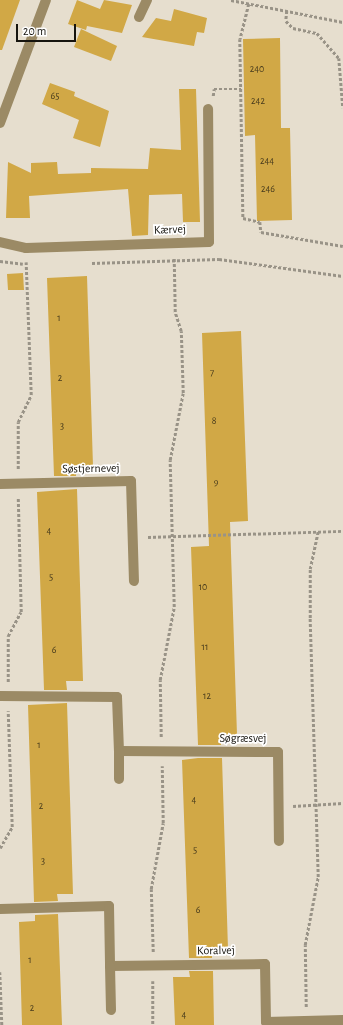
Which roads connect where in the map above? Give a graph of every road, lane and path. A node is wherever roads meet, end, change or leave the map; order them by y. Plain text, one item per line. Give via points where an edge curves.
1 (46, 0) edge
2 (147, 0) edge
3 (231, 0) edge
4 (249, 4) junction
5 (287, 11) junction
6 (140, 16) dead end
7 (343, 22) edge
8 (214, 89) dead end
9 (241, 89) junction
10 (343, 108) edge
11 (208, 109) dead end
12 (0, 123) edge
13 (0, 242) edge
14 (174, 243) junction
15 (343, 246) edge
16 (26, 248) junction
17 (0, 261) edge
18 (174, 262) junction
19 (88, 263) dead end
20 (26, 264) junction
21 (34, 264) dead end
22 (343, 276) edge
23 (170, 460) dead end
24 (18, 483) junction
25 (0, 484) edge
26 (343, 531) edge
27 (318, 532) junction
28 (134, 537) junction
29 (134, 581) dead end
30 (4, 696) edge
31 (119, 751) junction
32 (119, 779) dead end
33 (343, 803) edge
34 (316, 806) junction
35 (279, 807) junction
36 (279, 842) dead end
37 (0, 848) edge
38 (0, 909) edge
39 (110, 966) junction
40 (0, 972) edge
41 (111, 1010) dead end
42 (306, 1020) junction
43 (343, 1020) edge
44 (266, 1023) edge
45 (2, 1025) edge

1 - 12 street
2 - 6 street
3 - 4 path
4 - 5 path
4 - 9 path via 240,39
5 - 7 path
5 - 10 path via 286,21 293,28 317,33 339,58
8 - 9 path
9 - 15 path via 243,218 260,222 261,232
11 - 14 street, Kærvej via 209,242
13 - 16 street, Kærvej
14 - 16 street, Kærvej
14 - 18 path
16 - 20 path
17 - 20 path
18 - 19 path
18 - 22 path via 219,260
18 - 23 path via 174,312 181,331 183,393
20 - 21 path
20 - 24 path via 31,395 18,422
24 - 25 street, Søstjernevej
24 - 28 street, Søstjernevej via 131,481
24 - 30 path via 21,612 8,636
26 - 27 path
27 - 28 path
27 - 34 path via 310,569
28 - 29 street, Søstjernevej
30 - 31 street via 117,697
30 - 37 path via 12,826
31 - 32 street
31 - 35 street, Søgræsvej via 278,752
33 - 34 path
34 - 35 path
34 - 42 path via 318,877 305,945
35 - 36 street, Søgræsvej
38 - 39 street via 109,906
39 - 41 street
39 - 44 street, Koralvej via 265,964
40 - 45 path
42 - 43 street, Koralvej
42 - 44 street, Koralvej

